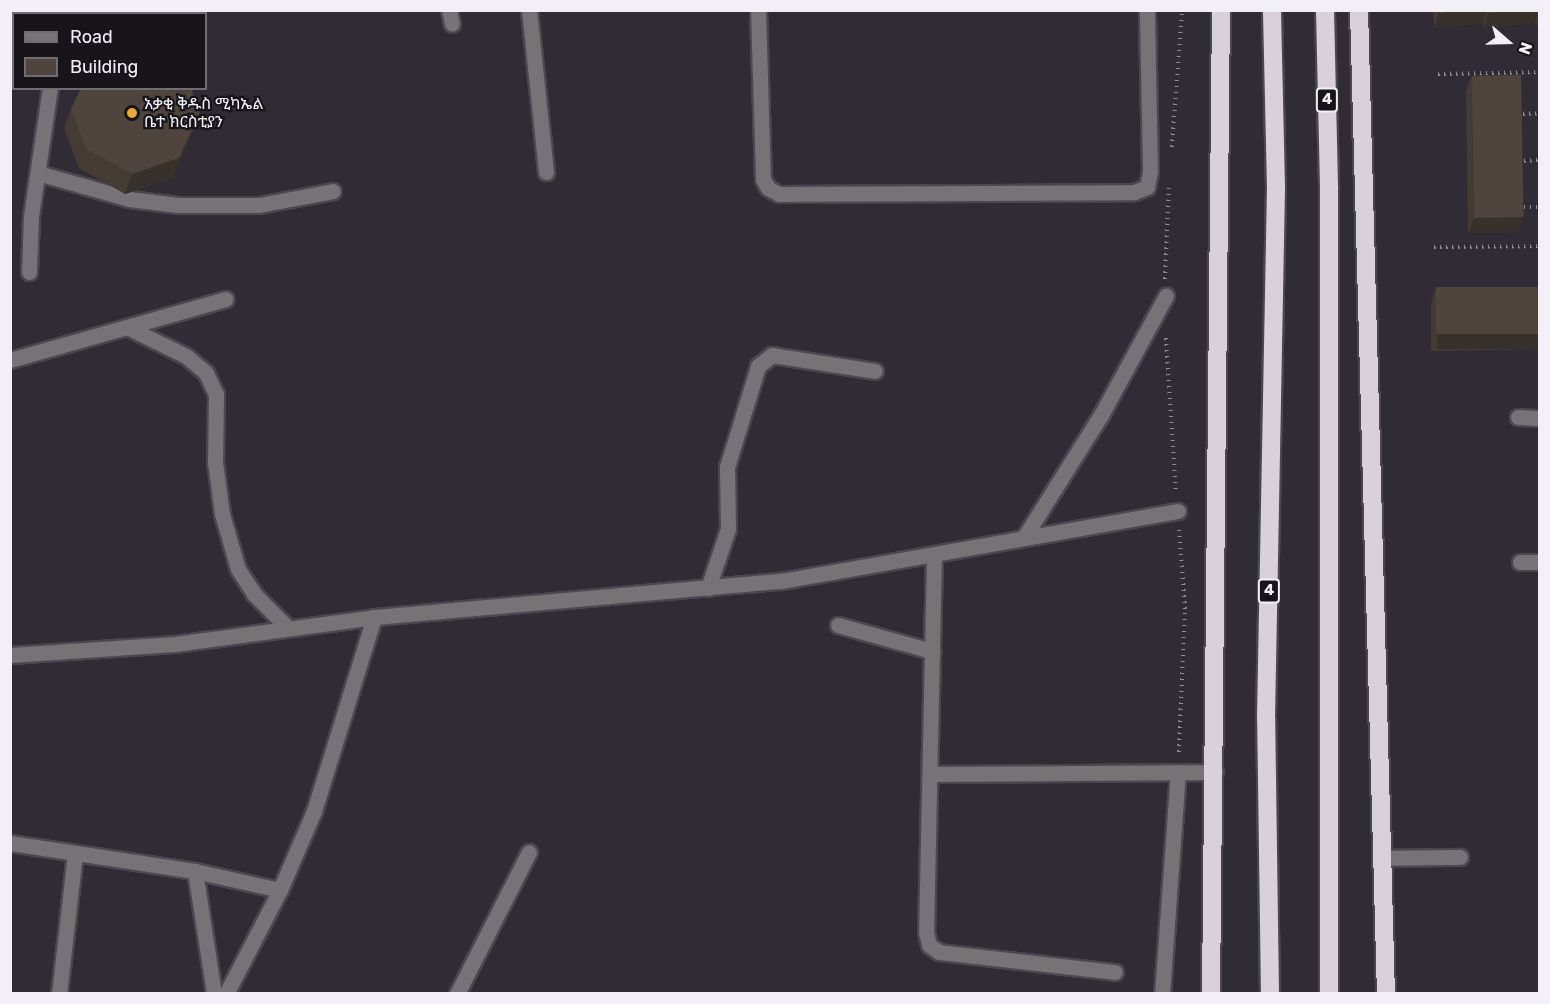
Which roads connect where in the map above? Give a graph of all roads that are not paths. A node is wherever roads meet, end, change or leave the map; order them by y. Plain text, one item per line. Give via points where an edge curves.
1 (529, 10) edge
2 (758, 10) edge
3 (1147, 10) edge
4 (1221, 10) edge
5 (1272, 10) edge
6 (1325, 10) edge
7 (1359, 10) edge
8 (50, 90) edge
9 (38, 172) junction
10 (546, 172) dead end
11 (333, 191) dead end
12 (29, 272) dead end
13 (1166, 296) road end
14 (226, 299) dead end
15 (129, 328) junction
16 (10, 360) edge
17 (874, 371) dead end
18 (1518, 417) dead end
19 (1539, 418) edge
20 (1178, 511) road end
21 (1025, 536) junction
22 (934, 554) junction
23 (1520, 562) dead end
24 (1539, 562) edge
25 (708, 588) junction
26 (374, 617) junction
27 (838, 625) dead end
28 (287, 627) junction
29 (932, 651) junction
30 (10, 655) edge
31 (1215, 772) junction
32 (1178, 773) junction
33 (930, 774) junction
34 (10, 843) edge
35 (529, 852) dead end
36 (75, 854) junction
37 (1460, 857) dead end
38 (1384, 858) junction
39 (195, 871) junction
40 (280, 890) junction
41 (1115, 972) dead end
42 (59, 993) edge
43 (214, 993) edge
44 (226, 993) edge
45 (457, 993) edge
46 (1162, 993) edge
47 (1211, 993) edge
48 (1270, 993) edge
49 (1329, 993) edge
50 (1386, 993) edge

1 - 10 street
2 - 3 street via 763,179 768,188 779,194 1134,192 1147,186
4 - 31 highway
5 - 48 highway, 4 via 1276,188 1266,717
6 - 49 highway, 4 via 1329,190
7 - 38 highway
8 - 9 street
9 - 11 street via 129,199 178,206 259,205
9 - 12 street
13 - 21 street via 1101,415
14 - 15 street
15 - 16 street
15 - 28 street via 186,356 206,373 216,394 215,462 222,514 238,569 254,594
17 - 25 street via 772,355 758,366 727,467 728,530
18 - 19 street
20 - 21 street
21 - 22 street
22 - 25 street via 781,581
22 - 29 street
23 - 24 street
25 - 26 street
26 - 28 street
26 - 40 street via 314,812
27 - 29 street
28 - 30 street via 175,644
29 - 33 street
31 - 32 street
31 - 47 highway
32 - 33 street
32 - 46 street
33 - 41 street via 926,932 929,945 939,952
34 - 36 street
35 - 45 street
36 - 39 street
36 - 42 street
37 - 38 street
38 - 50 highway
39 - 40 street
39 - 43 street
40 - 44 street

